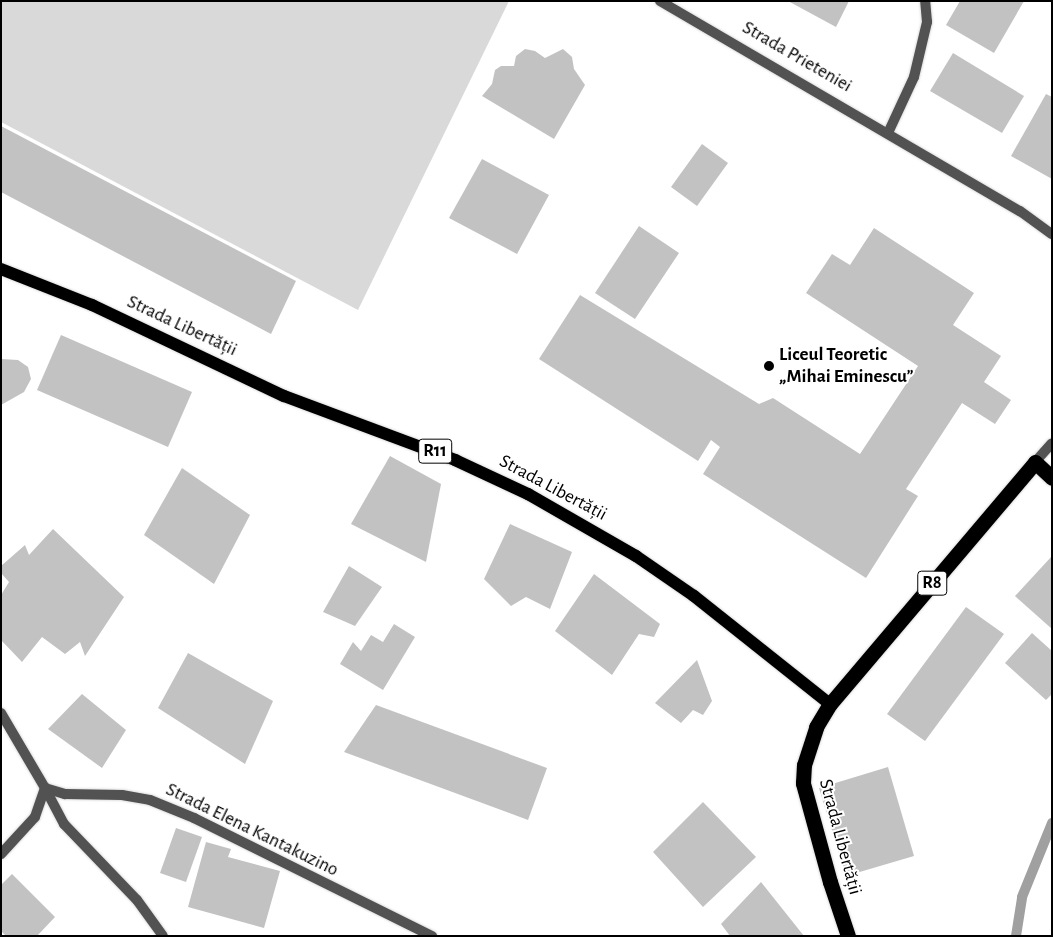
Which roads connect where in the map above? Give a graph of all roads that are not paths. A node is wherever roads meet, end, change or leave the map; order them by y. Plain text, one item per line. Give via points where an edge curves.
1 (660, 1) edge
2 (926, 1) edge
3 (888, 133) junction
4 (1052, 234) edge
5 (1, 269) edge
6 (1052, 443) edge
7 (1035, 462) junction
8 (1052, 478) edge
9 (830, 704) junction
10 (1, 713) edge
11 (45, 788) junction
12 (1, 854) edge
13 (163, 936) edge
14 (432, 936) edge
15 (848, 936) edge

1 - 3 street, Strada Prieteniei
2 - 3 street via 927,22 914,77
3 - 4 street, Strada Prieteniei via 1020,211
5 - 9 main road, Strada Libertății / R11 via 92,305 308,407 422,446 528,494 636,556 694,596
6 - 7 street
7 - 8 highway
7 - 9 highway, R8
9 - 15 highway, Strada Libertății / R8 via 808,746 803,783
10 - 11 street
11 - 12 street via 35,816
11 - 13 street via 64,824 137,900
11 - 14 street, Strada Elena Kantakuzino via 65,794 122,795 150,800 194,818

